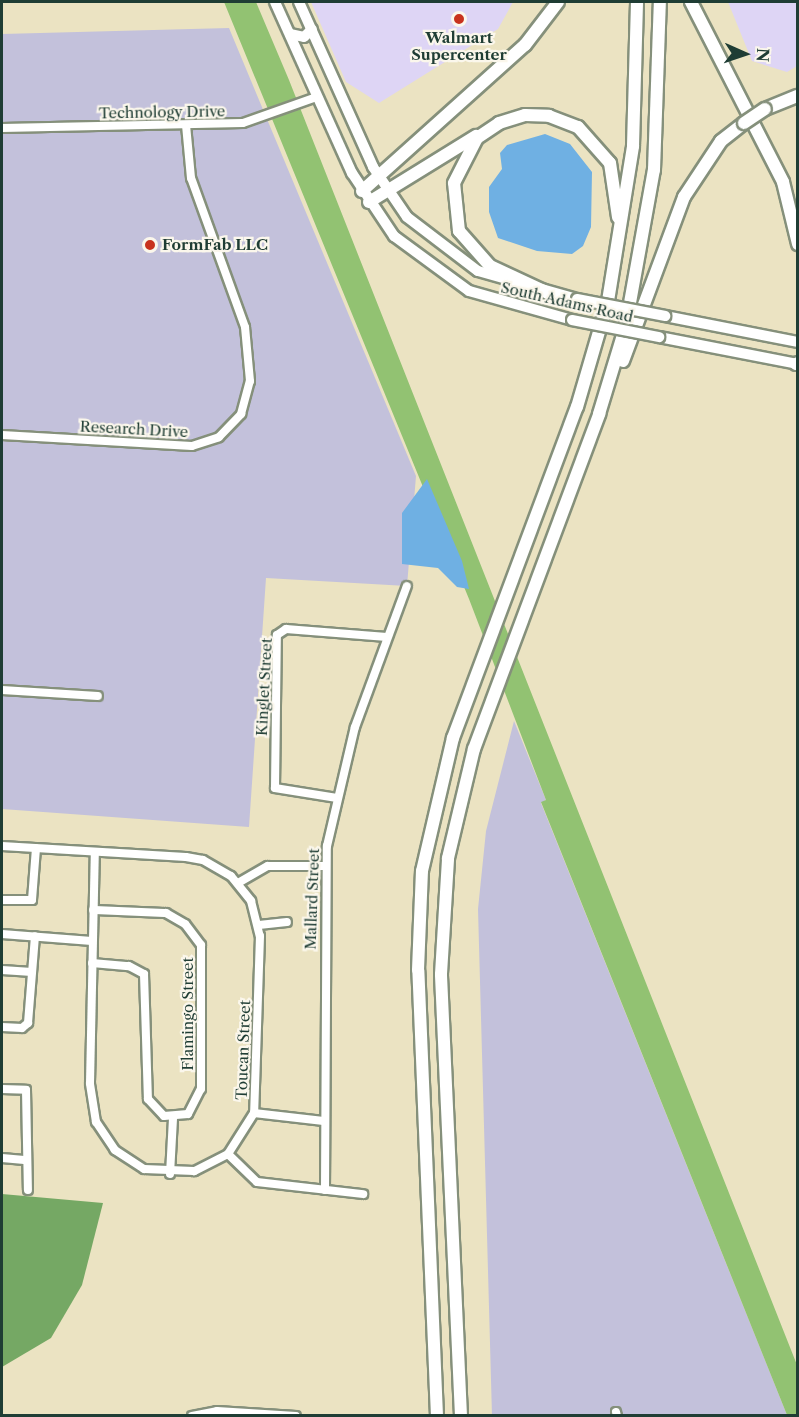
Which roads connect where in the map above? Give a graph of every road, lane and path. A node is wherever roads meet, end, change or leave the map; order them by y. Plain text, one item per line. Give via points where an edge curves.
1 (275, 2) edge
2 (299, 2) edge
3 (558, 2) edge
4 (637, 2) edge
5 (660, 2) edge
6 (691, 2) edge
7 (312, 29) junction
8 (290, 34) junction
9 (798, 96) edge
10 (317, 97) junction
11 (186, 125) junction
12 (2, 128) edge
13 (485, 131) junction
14 (383, 183) junction
15 (362, 191) junction
16 (369, 202) junction
17 (798, 244) edge
18 (615, 266) junction
19 (548, 293) junction
20 (798, 342) edge
21 (797, 364) edge
22 (599, 414) junction
23 (2, 435) edge
24 (407, 586) dead end
25 (387, 638) junction
26 (2, 690) edge
27 (98, 696) dead end
28 (337, 798) junction
29 (2, 846) edge
30 (36, 848) junction
31 (95, 852) junction
32 (324, 866) junction
33 (238, 883) junction
34 (2, 900) edge
35 (93, 910) junction
36 (287, 922) dead end
37 (259, 925) junction
38 (2, 934) edge
39 (34, 936) junction
40 (92, 941) junction
41 (92, 963) junction
42 (2, 970) edge
43 (32, 972) junction
44 (2, 1027) edge
45 (2, 1089) edge
46 (254, 1113) junction
47 (173, 1118) junction
48 (324, 1121) junction
49 (228, 1154) junction
50 (2, 1158) edge
51 (27, 1160) junction
52 (171, 1174) junction
53 (28, 1190) dead end
54 (325, 1190) junction
55 (363, 1194) dead end
56 (456, 1299) junction
57 (217, 1413) edge
58 (192, 1416) edge
59 (296, 1416) edge
60 (437, 1416) edge
61 (462, 1416) edge
62 (468, 1416) edge

1 - 8 main road, South Adams Road
2 - 7 main road, South Adams Road
3 - 14 highway via 525,45
4 - 18 highway via 633,146
5 - 22 highway via 659,105 649,204 626,325
6 - 17 highway via 783,182
7 - 8 main road via 304,37
7 - 14 main road, South Adams Road
8 - 10 main road, South Adams Road
9 - 22 highway, bridge via 765,109 716,147 684,197
10 - 11 street, Technology Drive via 254,122
10 - 15 main road, South Adams Road
11 - 12 street, Technology Drive
11 - 23 street, Research Drive via 191,178 245,327 250,381 241,414 219,437 192,446
13 - 14 highway
13 - 18 highway via 508,119 541,115 565,120 591,137 610,163 616,188
13 - 19 highway via 455,174 453,207 459,231 490,266
14 - 15 highway
14 - 16 highway
14 - 19 main road, South Adams Road via 421,231 448,253 487,275
15 - 16 main road, South Adams Road
16 - 21 main road, South Adams Road, bridge via 406,247 450,280 502,304
18 - 60 highway via 580,397 438,789 419,906
19 - 20 main road, South Adams Road, bridge
22 - 56 highway via 516,633 459,801 442,920
24 - 25 street, Mallard Street
25 - 28 street, Mallard Street
25 - 28 street, Kinglet Street via 285,629 277,635 275,788
26 - 27 street
28 - 32 street, Mallard Street
29 - 30 street
30 - 31 street
30 - 34 street via 32,900
31 - 33 street via 203,860
31 - 35 street
32 - 33 street via 268,866
32 - 48 street, Mallard Street
33 - 37 street, Toucan Street
35 - 40 street
35 - 47 street, Flamingo Street via 166,913 185,924 201,945 201,1089 193,1110
36 - 37 street
37 - 46 street, Toucan Street
38 - 39 street
39 - 40 street
39 - 43 street
40 - 41 street
41 - 47 street via 129,966 144,974 148,1099 154,1109
41 - 52 street via 90,1083 96,1122 127,1161
42 - 43 street
43 - 44 street via 26,1027
45 - 51 street via 26,1090
46 - 48 street
46 - 49 street, Toucan Street
47 - 52 street
48 - 54 street, Mallard Street
49 - 52 street via 194,1171
49 - 54 street via 257,1182
50 - 51 street
51 - 53 street
54 - 55 street
56 - 61 highway
56 - 62 highway
57 - 58 street
57 - 59 street

